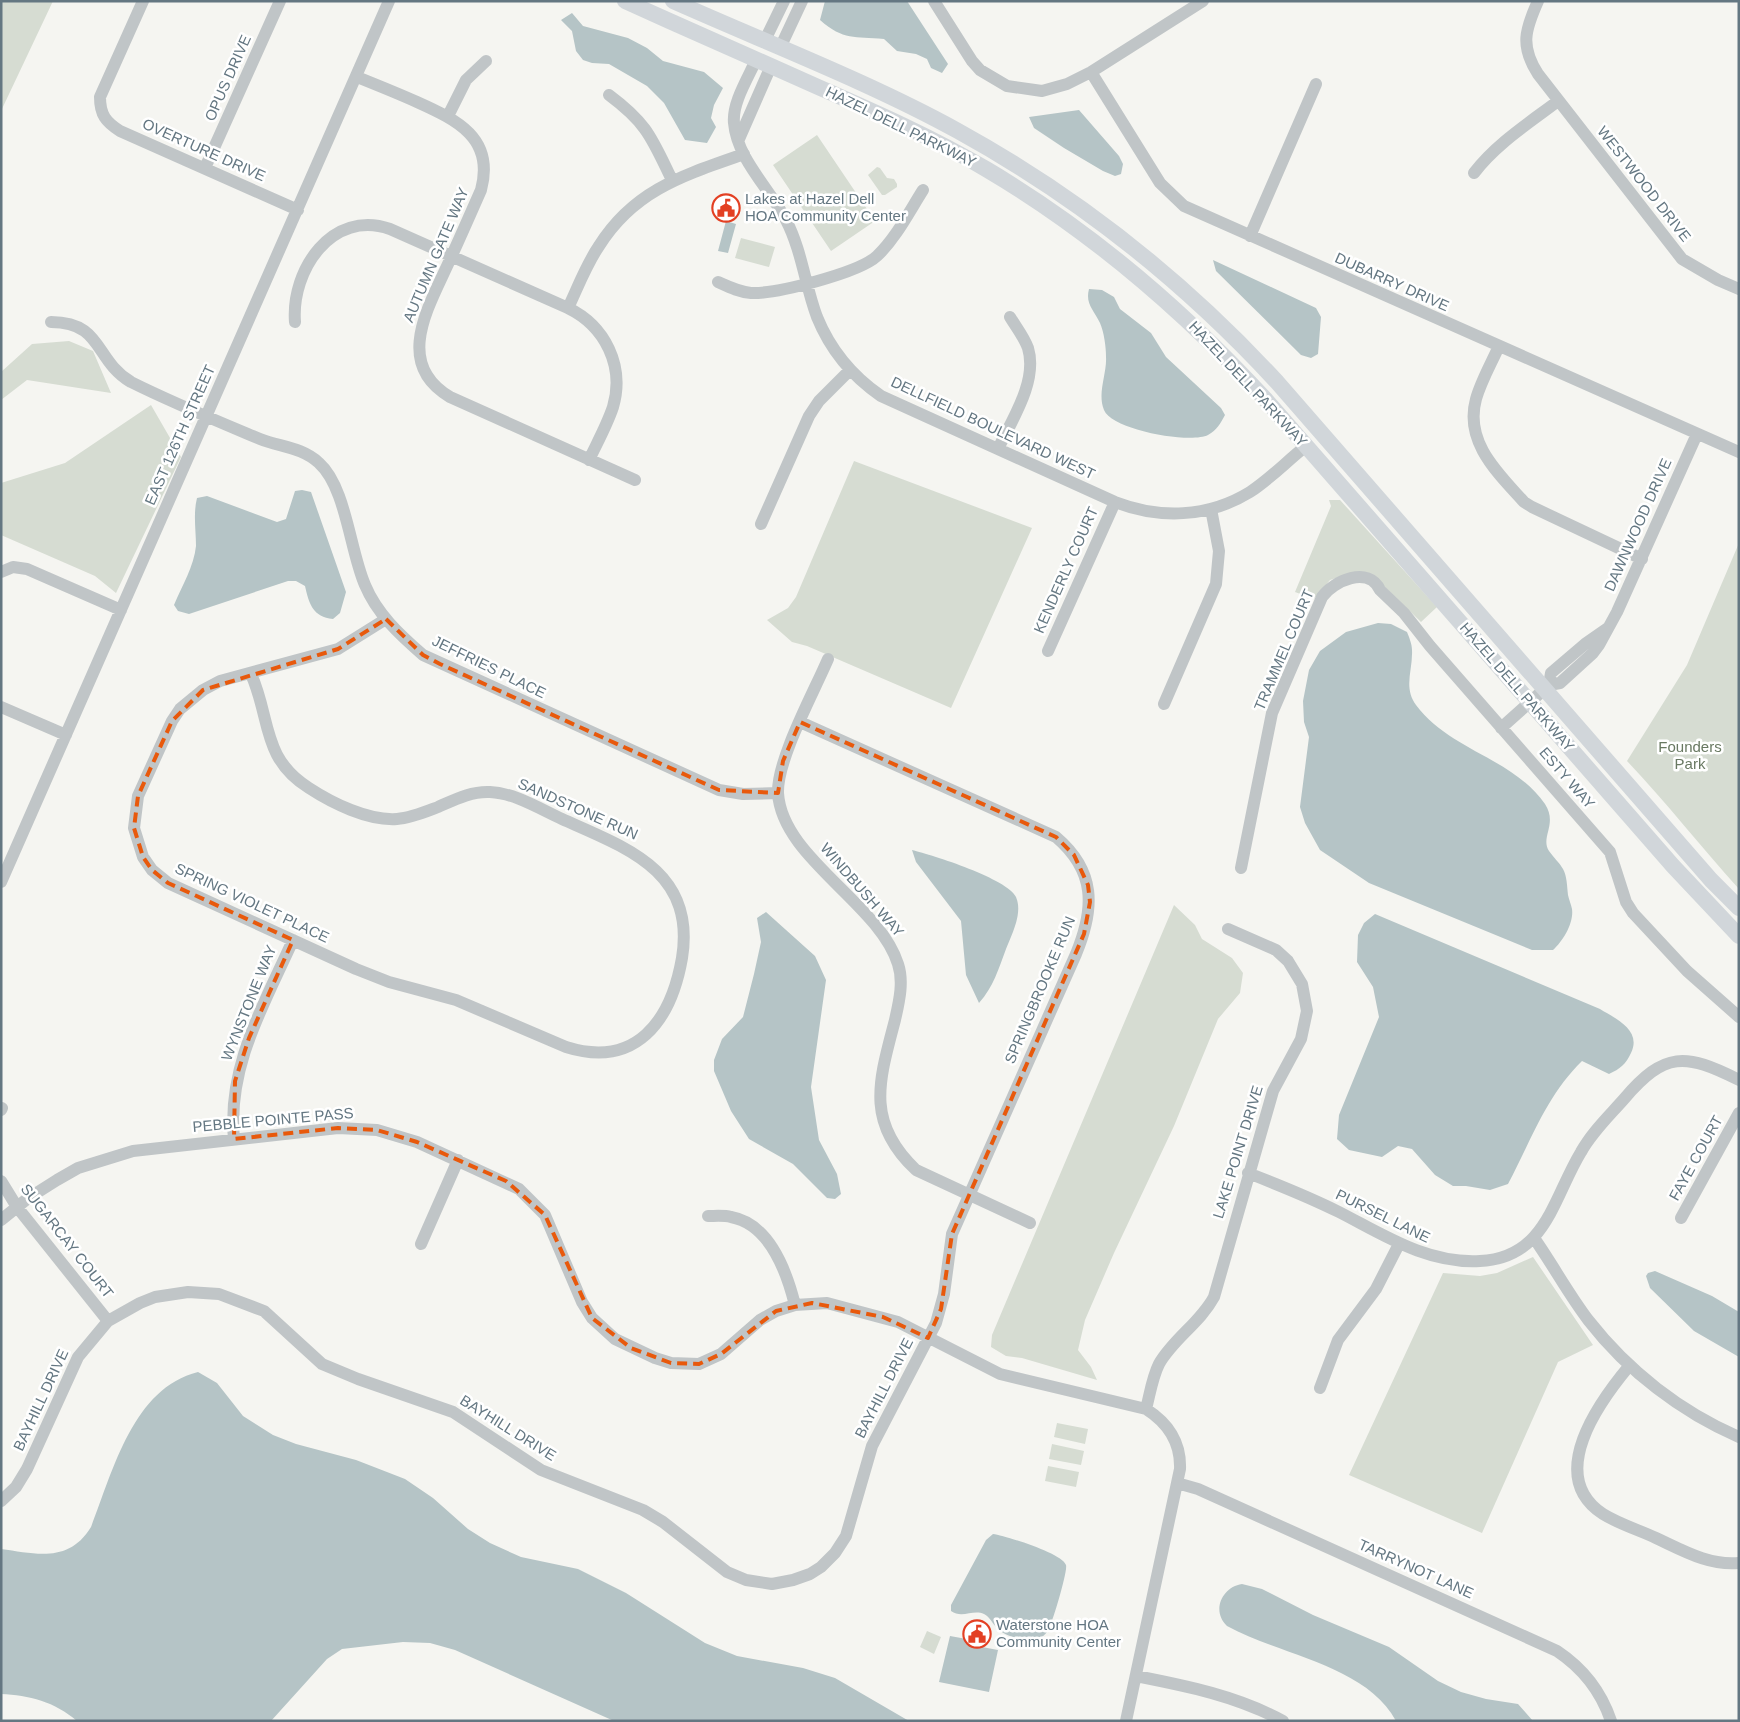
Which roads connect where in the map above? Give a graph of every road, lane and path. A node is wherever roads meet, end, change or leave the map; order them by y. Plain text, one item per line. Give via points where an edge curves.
1 (143, 1) edge
2 (280, 1) edge
3 (389, 1) edge
4 (625, 1) edge
5 (673, 1) edge
6 (784, 1) edge
7 (802, 1) edge
8 (934, 1) edge
9 (1203, 1) edge
10 (1538, 1) edge
11 (764, 42) junction
12 (780, 48) junction
13 (486, 61) dead end
14 (764, 63) junction
15 (1095, 69) junction
16 (357, 77) junction
17 (1316, 84) dead end
18 (610, 94) dead end
19 (1558, 101) junction
20 (448, 116) junction
21 (744, 154) junction
22 (205, 168) junction
23 (1474, 173) dead end
24 (672, 180) junction
25 (924, 190) dead end
26 (298, 210) junction
27 (1250, 236) junction
28 (452, 256) junction
29 (718, 282) dead end
30 (808, 282) junction
31 (1739, 289) edge
32 (568, 308) junction
33 (1010, 317) dead end
34 (51, 322) dead end
35 (295, 322) dead end
36 (1498, 346) junction
37 (850, 370) junction
38 (206, 416) junction
39 (1697, 434) junction
40 (1306, 446) junction
41 (998, 450) junction
42 (1739, 452) edge
43 (590, 460) junction
44 (635, 480) dead end
45 (1114, 502) junction
46 (1211, 510) junction
47 (761, 524) dead end
48 (1642, 558) junction
49 (1, 572) edge
50 (1352, 578) joint
51 (121, 610) junction
52 (386, 619) junction
53 (1048, 652) dead end
54 (828, 659) dead end
55 (251, 674) junction
56 (1547, 686) junction
57 (1530, 702) junction
58 (1164, 704) dead end
59 (1, 707) edge
60 (800, 722) junction
61 (1501, 728) junction
62 (66, 735) junction
63 (778, 793) junction
64 (1241, 868) dead end
65 (1, 882) edge
66 (1739, 908) edge
67 (1228, 929) dead end
68 (1739, 936) edge
69 (293, 940) junction
70 (672, 996) joint
71 (1739, 1017) edge
72 (1739, 1080) edge
73 (1739, 1113) edge
74 (234, 1139) junction
75 (458, 1160) junction
76 (1248, 1173) junction
77 (1, 1181) edge
78 (969, 1196) junction
79 (17, 1207) junction
80 (708, 1216) dead end
81 (1682, 1218) dead end
82 (1, 1220) edge
83 (1030, 1223) dead end
84 (1534, 1238) junction
85 (421, 1244) dead end
86 (1399, 1244) junction
87 (795, 1305) junction
88 (108, 1321) junction
89 (928, 1338) junction
90 (1630, 1365) junction
91 (1320, 1388) dead end
92 (1146, 1409) junction
93 (1739, 1437) edge
94 (1178, 1483) junction
95 (1, 1501) edge
96 (1739, 1563) edge
97 (1136, 1676) junction
98 (1126, 1721) edge
99 (1283, 1721) edge
100 (1611, 1721) edge

1 - 22 street, OVERTURE DRIVE via 100,97 102,114 120,131
2 - 22 street, OPUS DRIVE
3 - 16 street, EAST 126TH STREET
4 - 14 main road, HAZEL DELL PARKWAY
5 - 11 main road, HAZEL DELL PARKWAY
6 - 11 street
7 - 12 street
8 - 15 street via 972,61 988,76 1008,86 1042,91 1068,84
9 - 15 street
10 - 19 street, WESTWOOD DRIVE via 1526,36 1527,56
11 - 12 main road, HAZEL DELL PARKWAY
12 - 56 main road, HAZEL DELL PARKWAY via 931,117 1015,164 1109,228 1169,277 1212,315 1277,382
13 - 20 street via 466,80
14 - 21 street, DELLFIELD BOULEVARD WEST via 735,112 734,127
14 - 40 main road, HAZEL DELL PARKWAY via 941,144 987,169 1049,210 1106,251 1180,313 1248,380
15 - 27 street, DUBARRY DRIVE via 1160,183 1171,195 1184,206
16 - 20 street, AUTUMN GATE WAY
16 - 26 street, EAST 126TH STREET
17 - 27 street
18 - 24 street via 647,129
19 - 23 street via 1506,140
19 - 31 street, WESTWOOD DRIVE via 1682,260
20 - 28 street, AUTUMN GATE WAY via 472,135 482,156 484,176
21 - 24 street
21 - 30 street, DELLFIELD BOULEVARD WEST via 787,221
22 - 26 street, OVERTURE DRIVE
24 - 32 street via 648,194 620,217 598,248
25 - 30 street via 877,256 858,268
26 - 38 street, EAST 126TH STREET
27 - 36 street, DUBARRY DRIVE
28 - 32 street
28 - 35 street via 383,227 358,225 342,230 325,241 310,261 296,296
28 - 43 street, AUTUMN GATE WAY via 420,334 420,355 428,377 450,397
29 - 30 street via 742,292 754,293
30 - 37 street, DELLFIELD BOULEVARD WEST via 821,326
32 - 43 street via 602,335 612,354 616,374 613,407
33 - 41 street via 1027,345 1029,374
34 - 38 street, JEFFRIES PLACE via 75,325 88,333 118,374
36 - 39 street, DUBARRY DRIVE
36 - 48 street via 1476,397 1473,412 1475,437 1483,453 1532,507
37 - 41 street, DELLFIELD BOULEVARD WEST via 893,403
37 - 47 street via 809,416
38 - 51 street, EAST 126TH STREET
38 - 52 street, JEFFRIES PLACE via 262,440 306,453 319,463 335,485 365,586
39 - 42 street, DUBARRY DRIVE
39 - 48 street, DAWNWOOD DRIVE
40 - 46 street, DELLFIELD BOULEVARD WEST via 1250,492
40 - 57 main road, HAZEL DELL PARKWAY
41 - 45 street, DELLFIELD BOULEVARD WEST
43 - 44 street, AUTUMN GATE WAY
45 - 46 street, DELLFIELD BOULEVARD WEST via 1158,513
45 - 53 street, KENDERLY COURT
46 - 58 street via 1218,551 1216,584
48 - 56 street, DAWNWOOD DRIVE via 1608,628 1589,640 1551,674
49 - 51 street via 13,567 27,569
50 - 61 street, ESTY WAY via 1378,584
50 - 64 street, TRAMMEL COURT via 1332,586 1322,597 1276,703
51 - 62 street, EAST 126TH STREET
52 - 55 street, SPRING VIOLET PLACE via 338,649
52 - 63 street, JEFFRIES PLACE via 423,655 657,763 719,790 743,794
54 - 60 street, WINDBUSH WAY
55 - 69 street, SPRING VIOLET PLACE via 220,681 180,708 138,796 134,828 143,857 152,870 168,883
55 - 70 street, SANDSTONE RUN via 270,743 280,761 295,778 323,796 368,815 396,819 476,793 504,794 641,856 663,878 679,910 684,930
56 - 57 street, DAWNWOOD DRIVE
56 - 66 main road, HAZEL DELL PARKWAY via 1711,880
57 - 61 street, DAWNWOOD DRIVE
57 - 68 main road, HAZEL DELL PARKWAY via 1673,866
59 - 62 street
60 - 63 street, WINDBUSH WAY via 783,761
60 - 78 street, SPRINGBROOKE RUN via 1056,837 1074,855 1082,869 1090,902 1084,934
61 - 71 street, ESTY WAY via 1610,852 1626,902 1633,913 1687,971
62 - 65 street, EAST 126TH STREET
63 - 78 street, WINDBUSH WAY via 781,812 793,834 879,931 893,950 899,966 900,999 880,1093 884,1128 902,1157 916,1170
67 - 76 street, LAKE POINT DRIVE via 1282,955 1295,969 1306,998 1305,1028 1273,1091
69 - 70 street, SPRING VIOLET PLACE via 389,982 456,1000 579,1051 604,1052 639,1040 665,1014
69 - 74 street, WYNSTONE WAY via 241,1059 232,1104
72 - 84 street, PURSEL LANE via 1693,1061 1672,1062 1647,1074 1582,1150 1545,1224
73 - 81 street, FAYE COURT
74 - 75 street, PEBBLE POINTE PASS via 338,1128 363,1129 397,1135
74 - 79 street, PEBBLE POINTE PASS via 161,1146 111,1156 78,1168
75 - 85 street
75 - 87 street, PEBBLE POINTE PASS via 519,1188 532,1200 552,1228 582,1302 592,1318 605,1332 631,1348 671,1363 699,1364 721,1354 760,1320
76 - 86 street, PURSEL LANE via 1326,1206
76 - 92 street, LAKE POINT DRIVE via 1214,1297 1204,1313 1160,1362
77 - 79 street, SUGARCAY COURT
78 - 83 street, WINDBUSH WAY
78 - 89 street, SPRINGBROOKE RUN via 949,1242 941,1309
79 - 82 street, PEBBLE POINTE PASS
79 - 88 street, SUGARCAY COURT
80 - 87 street via 738,1219 768,1242 786,1274
84 - 86 street, PURSEL LANE via 1507,1256 1480,1262 1438,1258
84 - 90 street via 1589,1321
86 - 91 street via 1376,1289 1338,1340
87 - 89 street, PEBBLE POINTE PASS via 843,1306 898,1322
88 - 89 street, BAYHILL DRIVE via 140,1303 171,1294 188,1292 235,1298 264,1311 322,1364 453,1412 541,1470 653,1515 727,1572 746,1580 772,1584 794,1580 821,1567 846,1536 872,1446
88 - 95 street, BAYHILL DRIVE via 78,1357 27,1469 16,1487
89 - 92 street, PEBBLE POINTE PASS via 1000,1374
90 - 93 street via 1679,1404
90 - 96 street via 1606,1398 1582,1441 1577,1470 1584,1492 1594,1506 1610,1518 1707,1561
92 - 94 street, PEBBLE POINTE PASS via 1166,1425 1177,1444 1180,1463
94 - 97 street, PEBBLE POINTE PASS
94 - 100 street, TARRYNOT LANE via 1198,1489 1557,1651 1593,1683
97 - 98 street, PEBBLE POINTE PASS
97 - 99 street via 1232,1698

